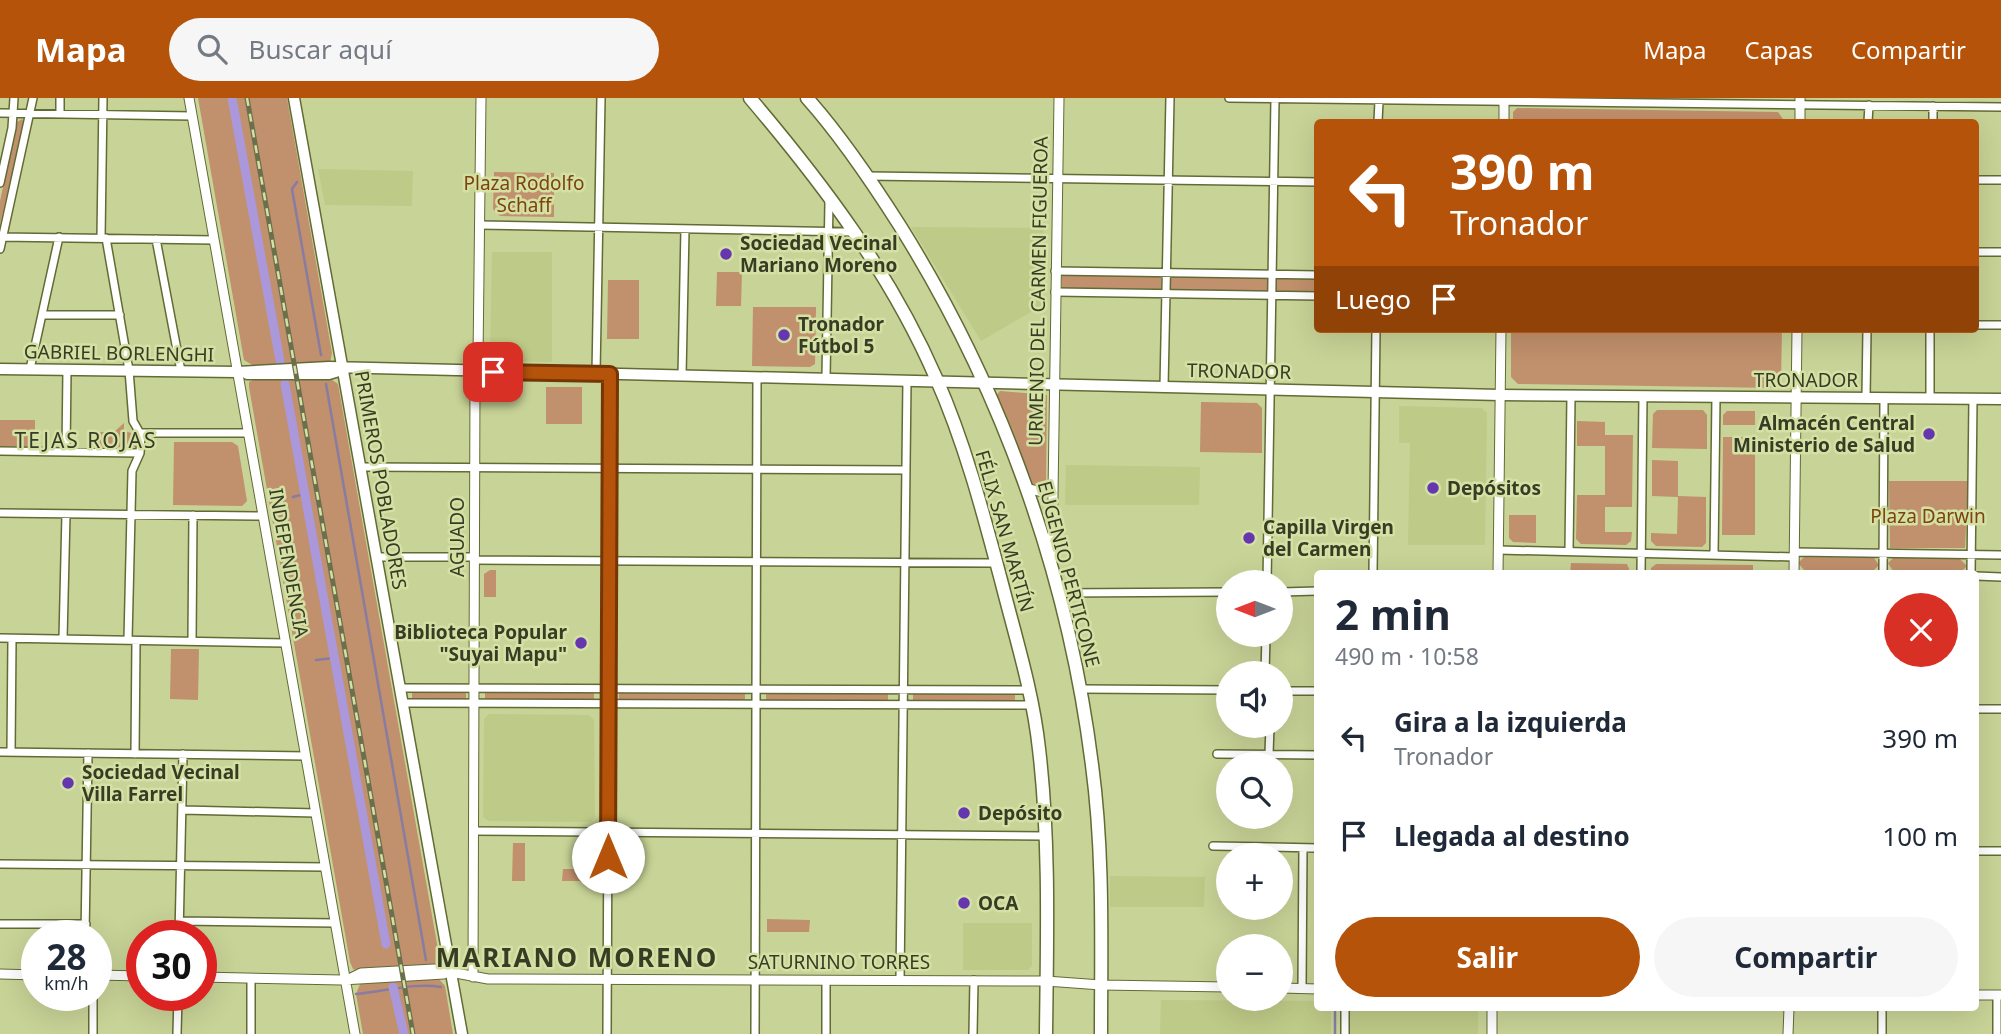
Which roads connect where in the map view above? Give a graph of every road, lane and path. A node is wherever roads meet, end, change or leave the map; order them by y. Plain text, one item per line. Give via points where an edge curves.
1 (14, 98) edge
2 (33, 98) edge
3 (60, 98) edge
4 (103, 98) edge
5 (189, 98) edge
6 (294, 98) edge
7 (481, 98) edge
8 (601, 98) edge
9 (750, 98) edge
10 (807, 98) edge
11 (1059, 98) edge
12 (1170, 98) edge
13 (1229, 98) edge
14 (1275, 99) edge
15 (1293, 99) edge
16 (1586, 99) edge
17 (1428, 100) edge
18 (1504, 100) edge
19 (1716, 100) edge
20 (1379, 101) junction
21 (1800, 101) edge
22 (1984, 102) edge
23 (1868, 105) junction
24 (1933, 106) junction
25 (2001, 107) edge
26 (0, 113) edge
27 (14, 113) junction
28 (30, 114) junction
29 (60, 114) junction
30 (103, 115) junction
31 (192, 116) junction
32 (1378, 119) edge
33 (1504, 119) edge
34 (1800, 119) edge
35 (1868, 119) edge
36 (1933, 119) edge
37 (866, 176) junction
38 (1057, 178) junction
39 (1168, 180) junction
40 (1979, 180) edge
41 (2001, 180) edge
42 (1274, 182) junction
43 (1314, 182) edge
44 (0, 183) edge
45 (829, 195) junction
46 (479, 225) junction
47 (598, 227) junction
48 (685, 229) junction
49 (829, 232) junction
50 (855, 232) junction
51 (1, 237) edge
52 (59, 237) junction
53 (103, 238) junction
54 (156, 239) junction
55 (214, 240) junction
56 (0, 249) edge
57 (1979, 252) edge
58 (2001, 252) edge
59 (1055, 271) junction
60 (1166, 273) junction
61 (1272, 275) junction
62 (1314, 275) edge
63 (1055, 292) junction
64 (1166, 294) junction
65 (1272, 295) junction
66 (1314, 296) edge
67 (42, 315) junction
68 (120, 316) junction
69 (1979, 325) edge
70 (2001, 325) edge
71 (1376, 333) edge
72 (1501, 333) edge
73 (1797, 333) edge
74 (1867, 333) edge
75 (1930, 333) edge
76 (0, 369) edge
77 (30, 369) junction
78 (344, 369) junction
79 (67, 370) junction
80 (130, 370) junction
81 (181, 371) junction
82 (237, 372) junction
83 (476, 372) junction
84 (596, 374) junction
85 (610, 374) junction
86 (682, 376) junction
87 (757, 377) junction
88 (826, 379) junction
89 (906, 380) junction
90 (938, 381) junction
91 (987, 383) junction
92 (1053, 385) junction
93 (1164, 387) junction
94 (1270, 390) junction
95 (1375, 392) junction
96 (1500, 395) junction
97 (1571, 396) junction
98 (1643, 396) junction
99 (1716, 397) junction
100 (1796, 397) junction
101 (1866, 398) junction
102 (1884, 398) junction
103 (1930, 398) junction
104 (1973, 399) junction
105 (2001, 399) edge
106 (140, 433) junction
107 (248, 433) junction
108 (0, 452) edge
109 (65, 452) junction
110 (140, 453) junction
111 (361, 467) junction
112 (474, 468) junction
113 (610, 469) junction
114 (757, 469) junction
115 (905, 470) junction
116 (1054, 484) junction
117 (1027, 488) junction
118 (0, 513) edge
119 (66, 514) junction
120 (131, 514) junction
121 (193, 516) junction
122 (263, 516) junction
123 (1498, 550) junction
124 (1569, 551) junction
125 (1641, 553) junction
126 (1883, 553) junction
127 (1794, 554) junction
128 (1971, 554) junction
129 (1714, 555) junction
130 (2001, 555) edge
131 (377, 557) junction
132 (474, 558) junction
133 (609, 561) junction
134 (756, 562) junction
135 (904, 563) junction
136 (996, 563) junction
137 (1267, 570) edge
138 (1373, 570) edge
139 (1498, 570) edge
140 (1641, 570) edge
141 (1794, 570) edge
142 (1883, 570) edge
143 (1971, 570) edge
144 (1052, 572) junction
145 (1979, 576) edge
146 (2001, 577) edge
147 (1314, 591) edge
148 (1216, 592) edge
149 (1293, 592) edge
150 (1057, 593) junction
151 (0, 638) edge
152 (12, 639) junction
153 (63, 639) junction
154 (132, 640) junction
155 (192, 641) junction
156 (285, 643) junction
157 (400, 688) junction
158 (474, 688) junction
159 (609, 688) junction
160 (756, 689) junction
161 (1080, 689) junction
162 (903, 690) junction
163 (1030, 690) junction
164 (1216, 690) edge
165 (1293, 691) edge
166 (1314, 691) edge
167 (402, 702) junction
168 (474, 703) junction
169 (609, 703) junction
170 (756, 704) junction
171 (903, 704) junction
172 (1033, 705) junction
173 (1979, 709) edge
174 (2001, 709) edge
175 (0, 752) edge
176 (11, 752) junction
177 (88, 753) junction
178 (135, 754) junction
179 (183, 754) junction
180 (1293, 754) edge
181 (1314, 755) edge
182 (306, 756) junction
183 (182, 810) junction
184 (316, 813) junction
185 (473, 831) junction
186 (608, 832) junction
187 (756, 833) junction
188 (901, 835) junction
189 (1044, 836) junction
190 (1213, 846) dead end
191 (1303, 848) junction
192 (1314, 848) edge
193 (1979, 851) edge
194 (2001, 851) edge
195 (0, 864) edge
196 (86, 864) junction
197 (181, 865) junction
198 (326, 867) junction
199 (86, 920) edge
200 (180, 920) edge
201 (217, 921) edge
202 (335, 923) junction
203 (0, 924) edge
204 (21, 924) edge
205 (450, 972) junction
206 (0, 974) edge
207 (21, 975) edge
208 (473, 976) junction
209 (217, 977) edge
210 (251, 978) junction
211 (349, 979) junction
212 (608, 979) junction
213 (755, 979) junction
214 (826, 980) junction
215 (900, 980) junction
216 (974, 980) junction
217 (1046, 981) junction
218 (1101, 985) junction
219 (1216, 987) edge
220 (1293, 988) edge
221 (1302, 988) junction
222 (1314, 989) edge
223 (1979, 995) edge
224 (1999, 995) edge
225 (93, 1011) edge
226 (178, 1011) edge
227 (1345, 1011) edge
228 (1492, 1011) edge
229 (1788, 1011) edge
230 (1882, 1011) edge
231 (93, 1034) edge
232 (177, 1034) edge
233 (251, 1034) edge
234 (355, 1034) edge
235 (461, 1034) edge
236 (607, 1034) edge
237 (755, 1034) edge
238 (826, 1034) edge
239 (973, 1034) edge
240 (1046, 1034) edge
241 (1101, 1034) edge
242 (1345, 1034) edge
243 (1492, 1034) edge
244 (1788, 1034) edge
245 (1882, 1034) edge
246 (1997, 1034) edge

1 - 27 street
2 - 28 street
3 - 29 street
4 - 30 street
5 - 31 street, INDEPENDENCIA
6 - 78 main road, PRIMEROS POBLADORES
7 - 46 street, AGUADO
8 - 47 street
9 - 45 highway, FÉLIX SAN MARTÍN
10 - 37 highway, EUGENIO PERTICONE
11 - 38 street, URMENIO DEL CARMEN FIGUEROA
12 - 39 street
13 - 14 street
14 - 15 street
14 - 42 street
15 - 20 street
16 - 18 street
16 - 19 street
17 - 18 street
17 - 20 street
18 - 33 street
19 - 21 street
20 - 32 street
21 - 23 street
21 - 34 street
22 - 24 street
22 - 25 street
23 - 24 street
23 - 35 street
24 - 36 street
26 - 27 street
27 - 28 street
27 - 44 street
28 - 29 street
28 - 51 street
29 - 30 street
30 - 31 street
30 - 53 street
31 - 55 street, INDEPENDENCIA
37 - 38 street
37 - 91 highway, EUGENIO PERTICONE via 948,305
38 - 39 street
38 - 59 street, URMENIO DEL CARMEN FIGUEROA
39 - 42 street
39 - 60 street
40 - 41 street
42 - 43 street
42 - 61 street
45 - 49 street
45 - 50 highway, FÉLIX SAN MARTÍN
46 - 47 street
46 - 83 street, AGUADO
47 - 48 street
47 - 84 street
48 - 49 street
48 - 86 street
49 - 50 street
49 - 88 street
50 - 90 highway, FÉLIX SAN MARTÍN
51 - 52 street
51 - 56 street
52 - 53 street
52 - 67 street
53 - 54 street
53 - 68 street
54 - 55 street
54 - 81 street
55 - 82 street, INDEPENDENCIA
57 - 58 street
59 - 60 street
59 - 63 street, URMENIO DEL CARMEN FIGUEROA
60 - 61 street
60 - 64 street
61 - 62 street
61 - 65 street
63 - 64 street
63 - 92 street, URMENIO DEL CARMEN FIGUEROA
64 - 65 street
64 - 93 street
65 - 66 street
65 - 94 street
67 - 68 street
67 - 77 street
68 - 80 street
69 - 70 street
71 - 95 street
72 - 96 street
73 - 100 street
74 - 101 street
75 - 103 street
76 - 77 main road, GABRIEL BORLENGHI
77 - 79 main road, GABRIEL BORLENGHI
78 - 82 main road, GABRIEL BORLENGHI
78 - 83 main road, GABRIEL BORLENGHI
78 - 111 main road, PRIMEROS POBLADORES
79 - 80 main road, GABRIEL BORLENGHI
79 - 109 street
80 - 81 main road, GABRIEL BORLENGHI
80 - 106 street via 133,421
81 - 82 main road, GABRIEL BORLENGHI
82 - 107 street, INDEPENDENCIA
83 - 84 main road, TRONADOR
83 - 112 street, AGUADO
84 - 85 main road, TRONADOR
85 - 86 main road, TRONADOR
85 - 113 street
86 - 87 main road, TRONADOR
87 - 88 main road, TRONADOR
87 - 114 street
88 - 89 main road, TRONADOR
89 - 90 main road, TRONADOR
89 - 115 street
90 - 91 main road, TRONADOR
90 - 136 highway, FÉLIX SAN MARTÍN
91 - 92 main road, TRONADOR
91 - 117 highway, EUGENIO PERTICONE
92 - 93 main road, TRONADOR
92 - 116 street, URMENIO DEL CARMEN FIGUEROA
93 - 94 main road, TRONADOR
94 - 95 main road, TRONADOR
94 - 137 street
95 - 96 main road, TRONADOR
95 - 138 street
96 - 97 main road, TRONADOR
96 - 123 street
97 - 98 main road, TRONADOR
97 - 124 street
98 - 99 main road, TRONADOR
98 - 125 street
99 - 100 main road, TRONADOR
99 - 129 street
100 - 101 main road, TRONADOR
100 - 127 street
101 - 102 main road, TRONADOR
102 - 103 main road, TRONADOR
102 - 126 street
103 - 104 main road, TRONADOR
104 - 105 main road, TRONADOR
104 - 128 street
106 - 107 street
106 - 110 street
107 - 122 street, INDEPENDENCIA
108 - 109 street
109 - 110 street
110 - 120 street via 131,471
111 - 112 street
111 - 131 main road, PRIMEROS POBLADORES
112 - 113 street
112 - 132 street, AGUADO
113 - 114 street
113 - 133 street
114 - 115 street
114 - 134 street
115 - 135 street
116 - 117 street via 1042,492
116 - 144 street, URMENIO DEL CARMEN FIGUEROA
117 - 144 highway, EUGENIO PERTICONE
118 - 119 street
119 - 120 street
119 - 153 street
120 - 121 street
120 - 154 street
121 - 122 street
121 - 155 street
122 - 156 street, INDEPENDENCIA
123 - 124 street
123 - 139 street
124 - 125 street
125 - 129 street
125 - 140 street
126 - 127 street
126 - 128 street
126 - 142 street
127 - 129 street
127 - 141 street
128 - 130 street
128 - 143 street
131 - 132 street
131 - 157 main road, PRIMEROS POBLADORES
132 - 133 street
132 - 158 street, AGUADO
133 - 134 street
133 - 159 street
134 - 135 street
134 - 160 street
135 - 136 street
135 - 162 street
136 - 163 highway, FÉLIX SAN MARTÍN
144 - 150 highway, EUGENIO PERTICONE
145 - 146 street
147 - 149 street
148 - 150 street
150 - 161 highway, EUGENIO PERTICONE
151 - 152 street
152 - 153 street
152 - 176 street
153 - 154 street
154 - 155 street
154 - 178 street
155 - 156 street
156 - 182 street, INDEPENDENCIA
157 - 158 street
157 - 167 main road, PRIMEROS POBLADORES
158 - 159 street
158 - 168 street, AGUADO
159 - 160 street
159 - 169 street
160 - 162 street
160 - 170 street
161 - 164 street
161 - 218 highway, EUGENIO PERTICONE via 1098,831
162 - 163 street
162 - 171 street
163 - 172 highway, FÉLIX SAN MARTÍN
165 - 166 street
167 - 168 street
167 - 205 main road, PRIMEROS POBLADORES
168 - 169 street
168 - 185 street, AGUADO
169 - 170 street
169 - 186 street
170 - 171 street
170 - 187 street
171 - 172 street
171 - 188 street
172 - 189 highway, FÉLIX SAN MARTÍN
173 - 174 street
175 - 176 street
176 - 177 street
177 - 178 street
177 - 196 street
178 - 179 street
179 - 182 street
179 - 183 street
180 - 181 street
182 - 184 street, INDEPENDENCIA
183 - 184 street
183 - 197 street
184 - 198 street, INDEPENDENCIA
185 - 186 street
185 - 208 street, AGUADO
186 - 187 street
186 - 212 street
187 - 188 street
187 - 213 street
188 - 189 street
188 - 215 street
189 - 217 highway, FÉLIX SAN MARTÍN
190 - 191 street
191 - 192 street
191 - 221 street
193 - 194 street
195 - 196 street
196 - 197 street
196 - 199 street
197 - 198 street
197 - 200 street
198 - 202 street, INDEPENDENCIA
201 - 202 street
202 - 211 street, INDEPENDENCIA
203 - 204 street
205 - 208 street, SATURNINO TORRES
205 - 211 street, SATURNINO TORRES
205 - 235 main road, PRIMEROS POBLADORES
206 - 207 street
208 - 212 street, SATURNINO TORRES
209 - 210 street, SATURNINO TORRES
210 - 211 street, SATURNINO TORRES
210 - 233 street
211 - 234 street, INDEPENDENCIA
212 - 213 street, SATURNINO TORRES
212 - 236 street
213 - 214 street, SATURNINO TORRES
213 - 237 street
214 - 215 street, SATURNINO TORRES
214 - 238 street
215 - 216 street, SATURNINO TORRES
216 - 217 street, SATURNINO TORRES
216 - 239 street
217 - 218 street, SATURNINO TORRES
217 - 240 highway, FÉLIX SAN MARTÍN
218 - 219 street, SATURNINO TORRES
218 - 241 highway, EUGENIO PERTICONE
220 - 221 street
221 - 222 street
223 - 224 street
224 - 246 street
225 - 231 street
226 - 232 street
227 - 242 street
228 - 243 street
229 - 244 street
230 - 245 street

